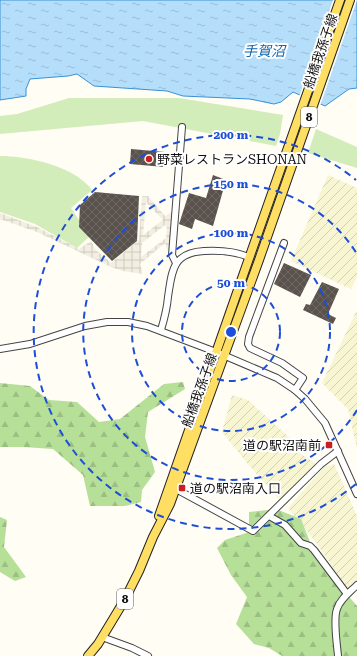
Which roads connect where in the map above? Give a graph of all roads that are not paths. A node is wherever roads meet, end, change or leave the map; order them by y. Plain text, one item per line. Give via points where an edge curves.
1 (340, 0) edge
2 (350, 0) edge
3 (182, 127) dead end
4 (284, 243) dead end
5 (249, 257) junction
6 (176, 263) junction
7 (161, 330) junction
8 (0, 349) edge
9 (216, 352) junction
10 (224, 356) junction
11 (295, 390) junction
12 (338, 451) junction
13 (176, 489) junction
14 (357, 494) edge
15 (269, 516) junction
16 (153, 537) junction
17 (357, 585) edge
18 (347, 594) junction
19 (102, 637) junction
20 (88, 656) edge
21 (148, 656) edge
22 (338, 656) edge

1 - 5 main road, 船橋我孫子線 / 8
2 - 10 main road, 船橋我孫子線 / 8
3 - 6 street via 172,255
4 - 11 street via 248,344 250,348 282,363 303,378
5 - 6 street via 224,250 197,251 186,254
5 - 9 main road, 船橋我孫子線 / 8
6 - 7 street via 170,280
7 - 8 street via 128,322 107,322 85,326 30,344
7 - 9 street
9 - 10 street
9 - 16 main road, 船橋我孫子線 / 8
10 - 11 street via 277,378
10 - 13 main road, 船橋我孫子線 / 8
11 - 12 street via 325,422
12 - 14 street
12 - 15 street via 321,464
13 - 15 street via 253,531
13 - 16 main road, 船橋我孫子線 / 8
15 - 18 street via 285,525 301,543 310,546
16 - 19 main road, 船橋我孫子線 / 8 via 132,586
17 - 18 street
18 - 22 street via 337,609 335,618
19 - 20 main road, 船橋我孫子線 / 8
19 - 21 street

